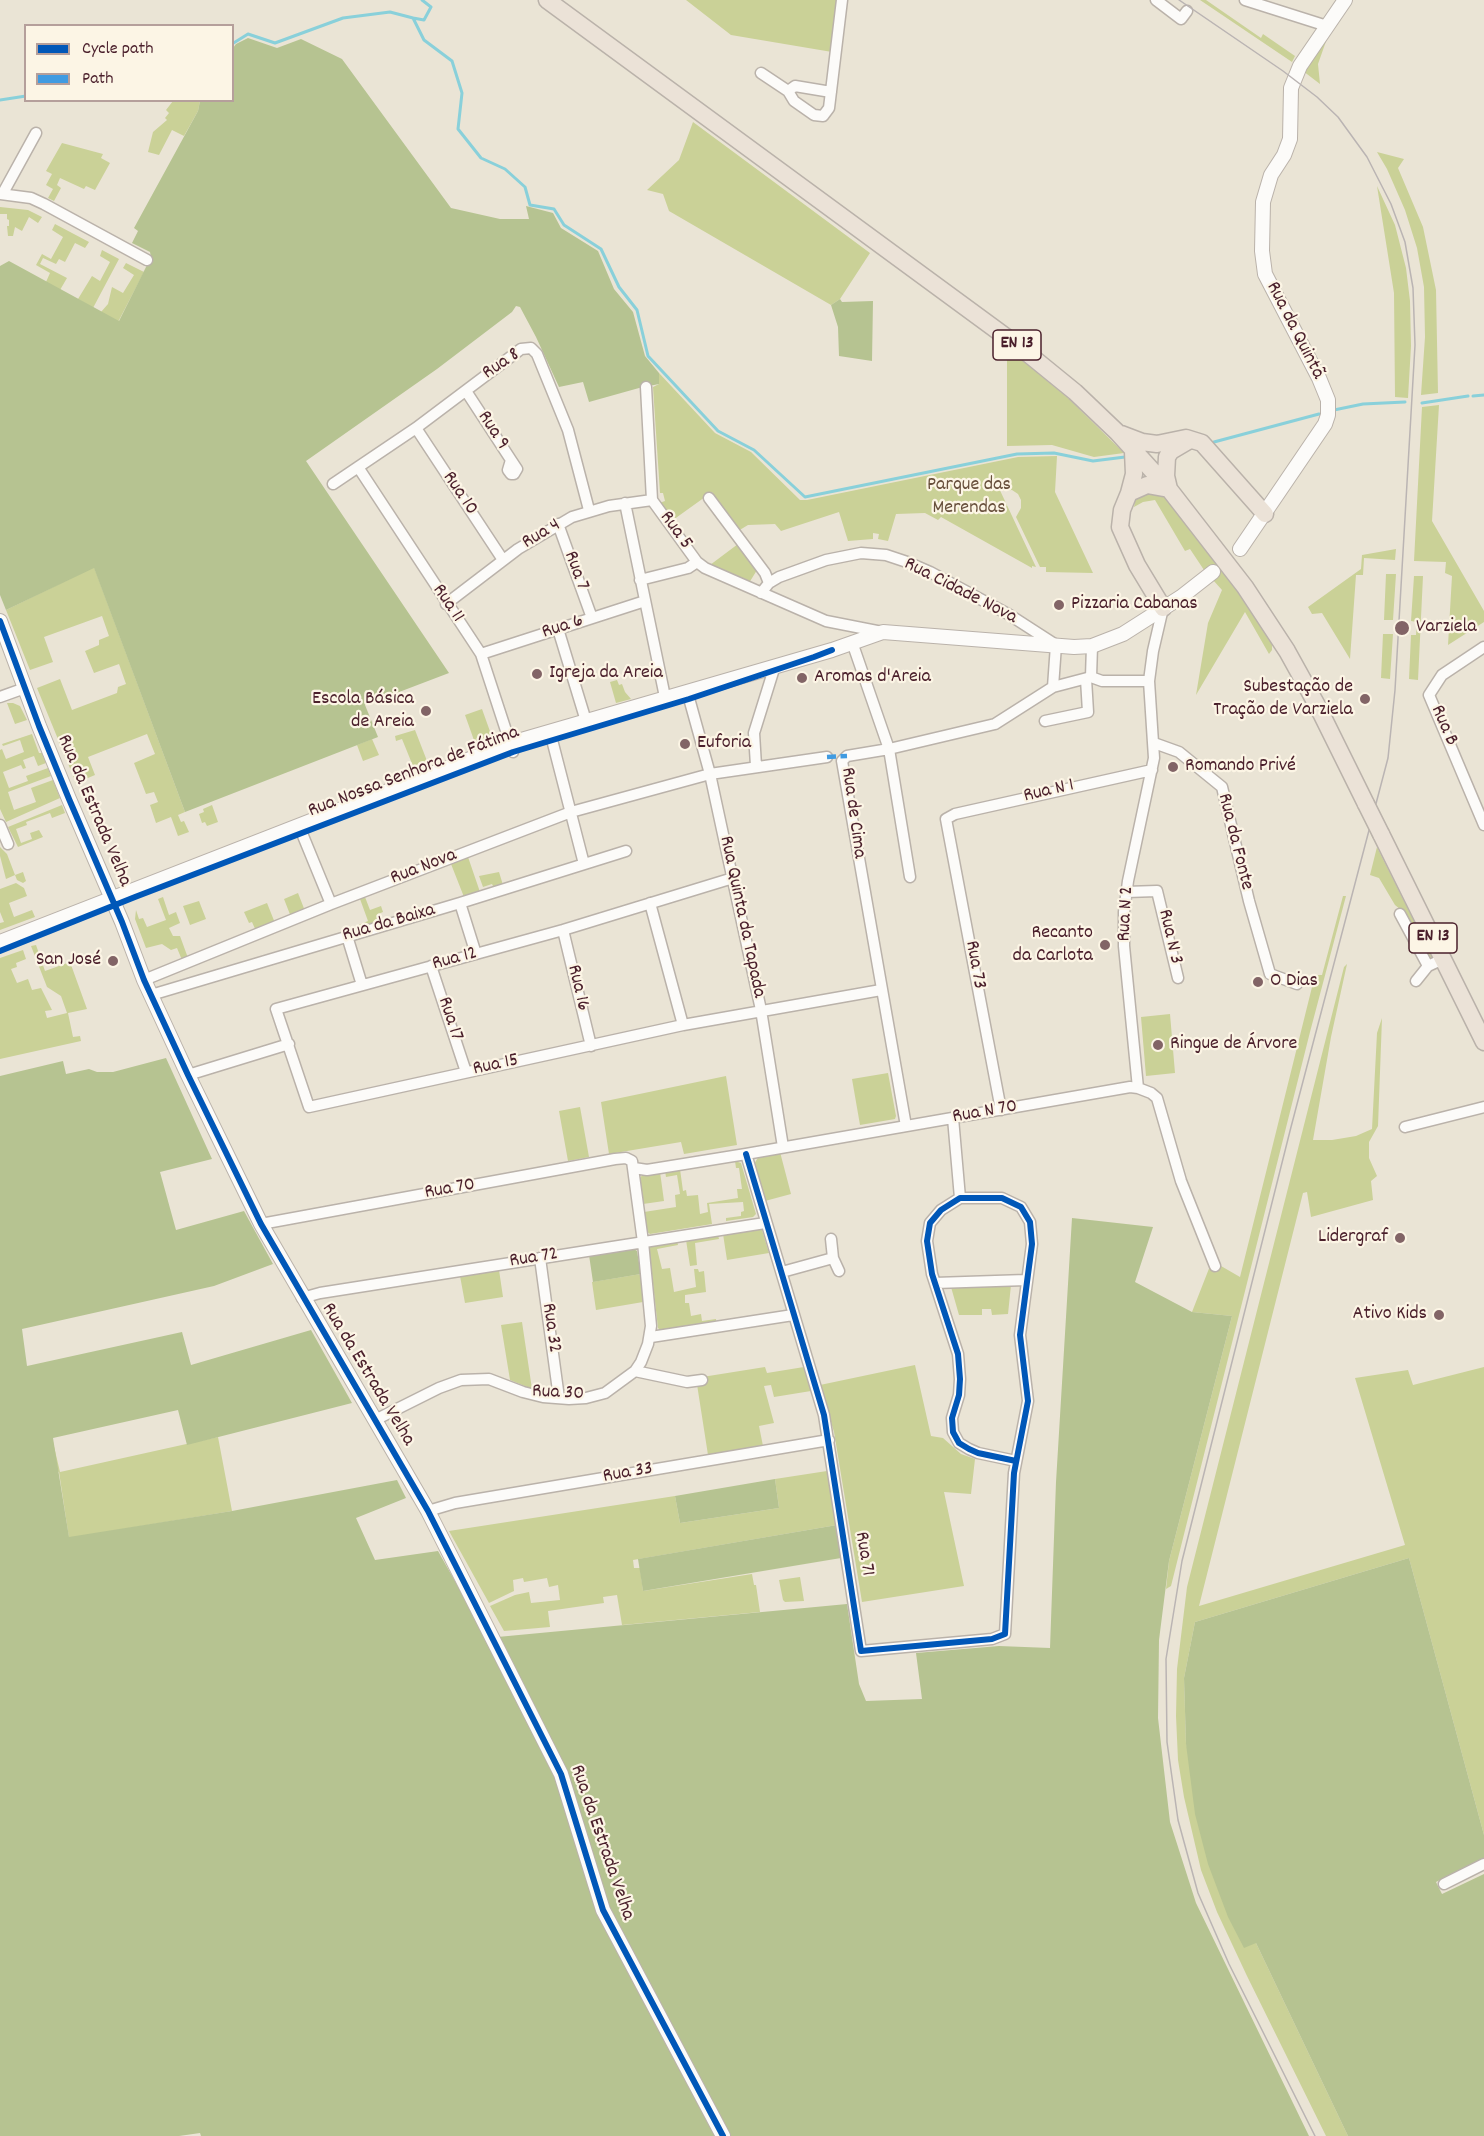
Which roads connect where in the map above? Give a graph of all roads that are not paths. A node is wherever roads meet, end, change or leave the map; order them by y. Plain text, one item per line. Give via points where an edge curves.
1 (547, 0) edge
2 (842, 0) edge
3 (1156, 0) edge
4 (1245, 0) edge
5 (1345, 0) edge
6 (1187, 11) dead end
7 (1327, 26) junction
8 (761, 73) dead end
9 (788, 91) junction
10 (831, 92) junction
11 (36, 133) dead end
12 (1, 193) edge
13 (147, 260) dead end
14 (646, 387) dead end
15 (466, 391) junction
16 (416, 428) junction
17 (1118, 433) junction
18 (1192, 439) junction
19 (1133, 451) junction
20 (358, 467) junction
21 (516, 472) dead end
22 (333, 484) dead end
23 (1169, 489) junction
24 (1129, 493) junction
25 (709, 498) dead end
26 (652, 500) junction
27 (625, 503) junction
28 (589, 510) junction
29 (1264, 514) junction
30 (558, 524) junction
31 (1240, 549) dead end
32 (503, 560) junction
33 (697, 562) junction
34 (1214, 572) dead end
35 (640, 580) junction
36 (769, 583) junction
37 (761, 593) junction
38 (645, 601) junction
39 (446, 604) junction
40 (1163, 608) junction
41 (592, 618) junction
42 (0, 621) edge
43 (558, 629) junction
44 (883, 632) junction
45 (852, 642) junction
46 (1056, 645) junction
47 (1092, 646) junction
48 (1484, 647) edge
49 (832, 650) junction
50 (481, 654) junction
51 (773, 672) junction
52 (1089, 678) junction
53 (1149, 681) junction
54 (1053, 687) junction
55 (25, 688) junction
56 (688, 695) junction
57 (0, 697) edge
58 (665, 697) junction
59 (586, 721) junction
60 (1045, 721) dead end
61 (551, 736) junction
62 (1154, 743) junction
63 (512, 748) junction
64 (889, 749) junction
65 (827, 757) dead end
66 (756, 766) junction
67 (1152, 770) junction
68 (710, 774) junction
69 (571, 812) junction
70 (946, 819) joint
71 (1484, 825) edge
72 (0, 827) edge
73 (301, 830) junction
74 (9, 844) dead end
75 (626, 851) dead end
76 (584, 864) junction
77 (910, 877) dead end
78 (733, 878) junction
79 (1126, 892) junction
80 (114, 902) junction
81 (460, 903) junction
82 (650, 903) junction
83 (331, 904) junction
84 (1400, 914) dead end
85 (563, 930) junction
86 (347, 936) junction
87 (0, 942) edge
88 (0, 951) edge
89 (476, 954) junction
90 (1436, 963) junction
91 (431, 966) junction
92 (1178, 978) dead end
93 (144, 980) junction
94 (1416, 981) dead end
95 (1297, 984) dead end
96 (362, 985) junction
97 (881, 990) junction
98 (151, 995) junction
99 (761, 1010) junction
100 (683, 1025) junction
101 (1484, 1042) edge
102 (289, 1044) junction
103 (591, 1046) junction
104 (466, 1072) junction
105 (188, 1075) junction
106 (1138, 1088) junction
107 (309, 1107) joint
108 (1484, 1107) edge
109 (1001, 1110) junction
110 (953, 1118) junction
111 (906, 1126) junction
112 (1405, 1127) dead end
113 (783, 1147) junction
114 (746, 1154) junction
115 (634, 1168) junction
116 (960, 1198) junction
117 (765, 1222) junction
118 (261, 1224) junction
119 (831, 1239) dead end
120 (643, 1242) junction
121 (540, 1258) junction
122 (833, 1258) junction
123 (1215, 1266) dead end
124 (782, 1272) junction
125 (839, 1272) dead end
126 (1026, 1280) junction
127 (935, 1283) junction
128 (302, 1298) junction
129 (793, 1315) junction
130 (651, 1337) junction
131 (635, 1371) junction
132 (702, 1380) dead end
133 (559, 1398) junction
134 (375, 1420) junction
135 (829, 1440) junction
136 (1016, 1461) junction
137 (428, 1511) junction
138 (1484, 1864) edge
139 (1444, 1884) dead end
140 (723, 2136) edge

1 - 17 main road, EN 13 via 1021,348
2 - 10 street
3 - 6 street via 1181,20
4 - 7 street
5 - 7 street, Rua da Quintã
7 - 29 street, Rua da Quintã via 1300,66 1291,88 1290,139 1271,175 1263,202 1262,228 1265,274 1319,378 1328,400 1328,415
8 - 9 street
9 - 10 street via 795,86
9 - 10 street via 794,101 814,115 823,116 829,108
11 - 12 street
12 - 13 street via 31,198
14 - 26 street
15 - 16 street, Rua 8
15 - 21 street, Rua 9
15 - 28 street, Rua 8 via 521,349 531,348 537,354 568,430
16 - 20 street, Rua 8
16 - 32 street, Rua 10
17 - 18 main road via 1157,444
17 - 19 main road, EN 13
18 - 23 main road via 1171,451 1167,458
18 - 29 main road via 1209,448
19 - 23 main road, EN 13
19 - 24 main road via 1134,474
20 - 22 street, Rua 8
20 - 39 street, Rua 11
23 - 24 main road via 1147,485
23 - 90 main road, EN 13, bridge via 1245,587 1287,651 1381,834
24 - 40 main road via 1120,527
25 - 36 street
26 - 27 street, Rua 4
26 - 33 street, Rua 5
27 - 28 street, Rua 4
27 - 35 street
28 - 30 street, Rua 4
29 - 31 street, Rua da Quintã
30 - 32 street, Rua 4
30 - 41 street, Rua 7
32 - 39 street, Rua 4
33 - 35 street via 688,568
33 - 37 street
34 - 40 street
35 - 38 street
36 - 37 street, Rua Cidade Nova
36 - 46 street, Rua Cidade Nova via 826,560 861,553 886,555 930,572
37 - 44 street via 826,621
38 - 41 street, Rua 6
38 - 58 street
39 - 50 street, Rua 11
40 - 47 street via 1123,634
40 - 53 street
41 - 43 street, Rua 6
42 - 55 street, Rua da Estrada Velha
43 - 50 street, Rua 6
43 - 59 street
44 - 45 street, Rua Nossa Senhora de Fátima
44 - 46 street
45 - 49 street, Rua Nossa Senhora de Fátima
45 - 64 street
46 - 47 street
46 - 54 street
47 - 52 street
48 - 71 street, Rua B via 1442,675 1429,694
49 - 51 street, Rua Nossa Senhora de Fátima
49 - 56 street, Rua Nossa Senhora de Fátima
50 - 63 street, Rua 11
51 - 56 street, Rua Nossa Senhora de Fátima
51 - 66 street via 754,733
52 - 53 street, Rua de Cima
52 - 54 street, Rua de Cima
52 - 60 street via 1088,712
53 - 62 street
54 - 64 street, Rua de Cima via 995,724
55 - 57 street
55 - 80 street, Rua da Estrada Velha
56 - 58 street, Rua Nossa Senhora de Fátima
56 - 61 street, Rua Nossa Senhora de Fátima
56 - 68 street, Rua Quinta da Tapada
58 - 59 street, Rua Nossa Senhora de Fátima
59 - 61 street, Rua Nossa Senhora de Fátima
61 - 63 street, Rua Nossa Senhora de Fátima
61 - 69 street
62 - 67 street, Rua N 2
62 - 95 street, Rua da Fonte via 1179,752 1222,787 1270,974
63 - 73 street, Rua Nossa Senhora de Fátima
64 - 77 street
64 - 97 street, Rua de Cima via 847,756 842,761
65 - 66 street, Rua Nova
66 - 68 street, Rua Nova
67 - 70 street, Rua N 1
67 - 79 street, Rua N 2
68 - 69 street, Rua Nova
68 - 78 street, Rua Quinta da Tapada
69 - 76 street
69 - 83 street, Rua Nova
70 - 109 street, Rua 73
72 - 74 street
73 - 80 street, Rua Nossa Senhora de Fátima
73 - 83 street
75 - 76 street, Rua da Baixa
76 - 81 street, Rua da Baixa
78 - 82 street, Rua 12
78 - 99 street, Rua Quinta da Tapada
79 - 92 street, Rua N 3 via 1157,891
79 - 106 street, Rua N 2 via 1124,946
80 - 87 street
80 - 88 street
80 - 93 street, Rua da Estrada Velha
81 - 86 street, Rua da Baixa
81 - 89 street
82 - 85 street, Rua 12
82 - 100 street
83 - 93 street, Rua Nova
84 - 90 street
85 - 89 street, Rua 12
85 - 103 street, Rua 16
86 - 96 street
86 - 98 street, Rua da Baixa
89 - 91 street, Rua 12
90 - 94 street
90 - 101 main road, EN 13
91 - 96 street, Rua 12
91 - 104 street, Rua 17
93 - 98 street, Rua da Estrada Velha
96 - 102 street, Rua 12 via 276,1009
97 - 99 street, Rua 15
97 - 111 street, Rua de Cima
98 - 105 street, Rua da Estrada Velha
99 - 100 street, Rua 15
99 - 113 street, Rua Quinta da Tapada
100 - 103 street, Rua 15
102 - 105 street
102 - 107 street, Rua 12
103 - 104 street, Rua 15
104 - 107 street, Rua 15
105 - 118 street, Rua da Estrada Velha
106 - 109 street, Rua N 70
106 - 123 street via 1157,1098 1181,1181
108 - 112 street
109 - 110 street, Rua N 70
110 - 111 street, Rua N 70
110 - 116 street
111 - 113 street, Rua N 70
113 - 114 street, Rua N 70
114 - 115 street, Rua N 70 via 647,1170
114 - 117 street, Rua 71
115 - 118 street, Rua 70 via 626,1158 615,1159
115 - 120 street
116 - 126 street, Rua 71 via 1002,1198 1021,1207 1029,1222 1032,1244
116 - 127 street via 941,1210 927,1231
117 - 120 street, Rua 72
117 - 124 street, Rua 71
118 - 128 street, Rua da Estrada Velha
119 - 122 street
120 - 121 street, Rua 72
120 - 130 street
121 - 128 street, Rua 72
121 - 133 street, Rua 32
122 - 124 street
122 - 125 street
124 - 129 street, Rua 71
126 - 127 street
126 - 136 street, Rua 71 via 1020,1335 1028,1401
127 - 136 street via 956,1344 959,1366 959,1395 952,1432 969,1449
128 - 134 street, Rua da Estrada Velha
129 - 130 street
129 - 135 street, Rua 71
130 - 131 street, Rua 30
131 - 132 street via 687,1382
131 - 133 street, Rua 30 via 605,1393
133 - 134 street, Rua 30 via 523,1392 489,1379 461,1380
134 - 137 street, Rua da Estrada Velha
135 - 136 street, Rua 71 via 861,1651 992,1639 1005,1634
135 - 137 street, Rua 33 via 455,1503
137 - 140 street, Rua da Estrada Velha via 561,1774 603,1910
138 - 139 street

